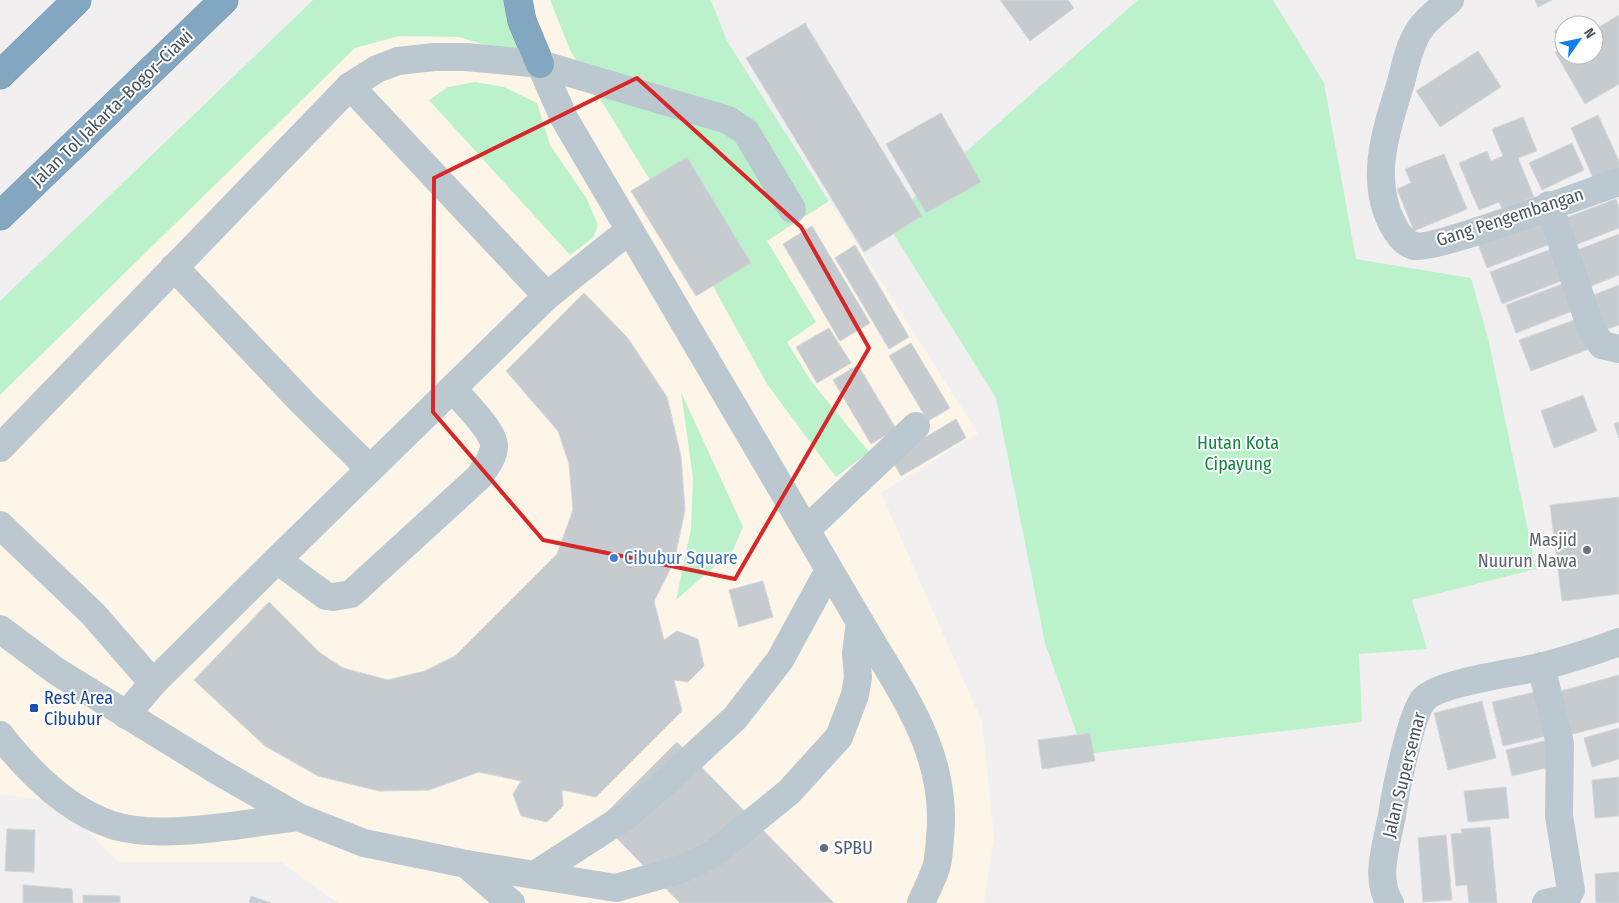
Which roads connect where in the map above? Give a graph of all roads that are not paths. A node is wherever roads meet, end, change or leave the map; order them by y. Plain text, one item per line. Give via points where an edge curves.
1 (77, 0) edge
2 (224, 0) edge
3 (518, 0) edge
4 (1450, 0) edge
5 (540, 64) junction
6 (0, 75) edge
7 (350, 86) junction
8 (564, 118) junction
9 (1619, 182) edge
10 (1549, 205) junction
11 (792, 209) dead end
12 (0, 216) edge
13 (617, 240) junction
14 (174, 267) junction
15 (547, 296) junction
16 (1619, 349) edge
17 (452, 389) junction
18 (916, 426) dead end
19 (0, 448) edge
20 (369, 468) junction
21 (774, 477) junction
22 (0, 524) edge
23 (806, 530) junction
24 (277, 560) junction
25 (829, 570) junction
26 (860, 622) junction
27 (0, 629) edge
28 (1619, 642) edge
29 (1541, 666) junction
30 (153, 683) junction
31 (126, 715) junction
32 (0, 735) edge
33 (298, 817) junction
34 (466, 864) junction
35 (536, 874) junction
36 (511, 903) edge
37 (921, 903) edge
38 (1390, 903) edge
39 (1546, 903) edge

1 - 6 highway
2 - 12 highway, Jalan Tol Jakarta–Bogor–Ciawi
3 - 5 highway via 522,21
4 - 10 street, Gang Pengembangan via 1418,31 1407,58 1381,158 1381,188 1386,210 1402,238 1414,246 1468,235
5 - 7 street via 466,57 398,61 377,69
5 - 8 street
5 - 11 street via 737,124 746,132
7 - 14 street
7 - 15 street
8 - 13 street via 573,149
8 - 21 street
9 - 10 street, Gang Pengembangan
10 - 16 street via 1592,331 1602,345
13 - 15 street
13 - 21 street via 743,454 757,468
14 - 19 street
14 - 20 street
15 - 17 street
17 - 20 street
17 - 24 street via 490,434 494,445 492,457 479,478 351,594 326,596
18 - 23 street
20 - 24 street
21 - 23 street
22 - 30 street via 94,614
23 - 25 street
24 - 30 street
25 - 26 street
25 - 35 street via 780,660 735,718 626,816
26 - 35 street via 855,695 839,737 789,792 713,854 682,869 616,888
26 - 37 street via 906,700 929,746 936,771 942,815 937,867
27 - 31 street via 56,671
28 - 29 street, Jalan Supersemar
29 - 38 street, Jalan Supersemar via 1444,688 1424,699 1415,718 1395,797 1383,868 1381,884
29 - 39 street via 1560,744 1560,816 1571,890 1566,899
30 - 31 street
31 - 33 street
32 - 33 street via 20,761 49,788 79,810 112,825 151,831 192,830
33 - 34 street via 364,843
34 - 35 street
34 - 36 street

